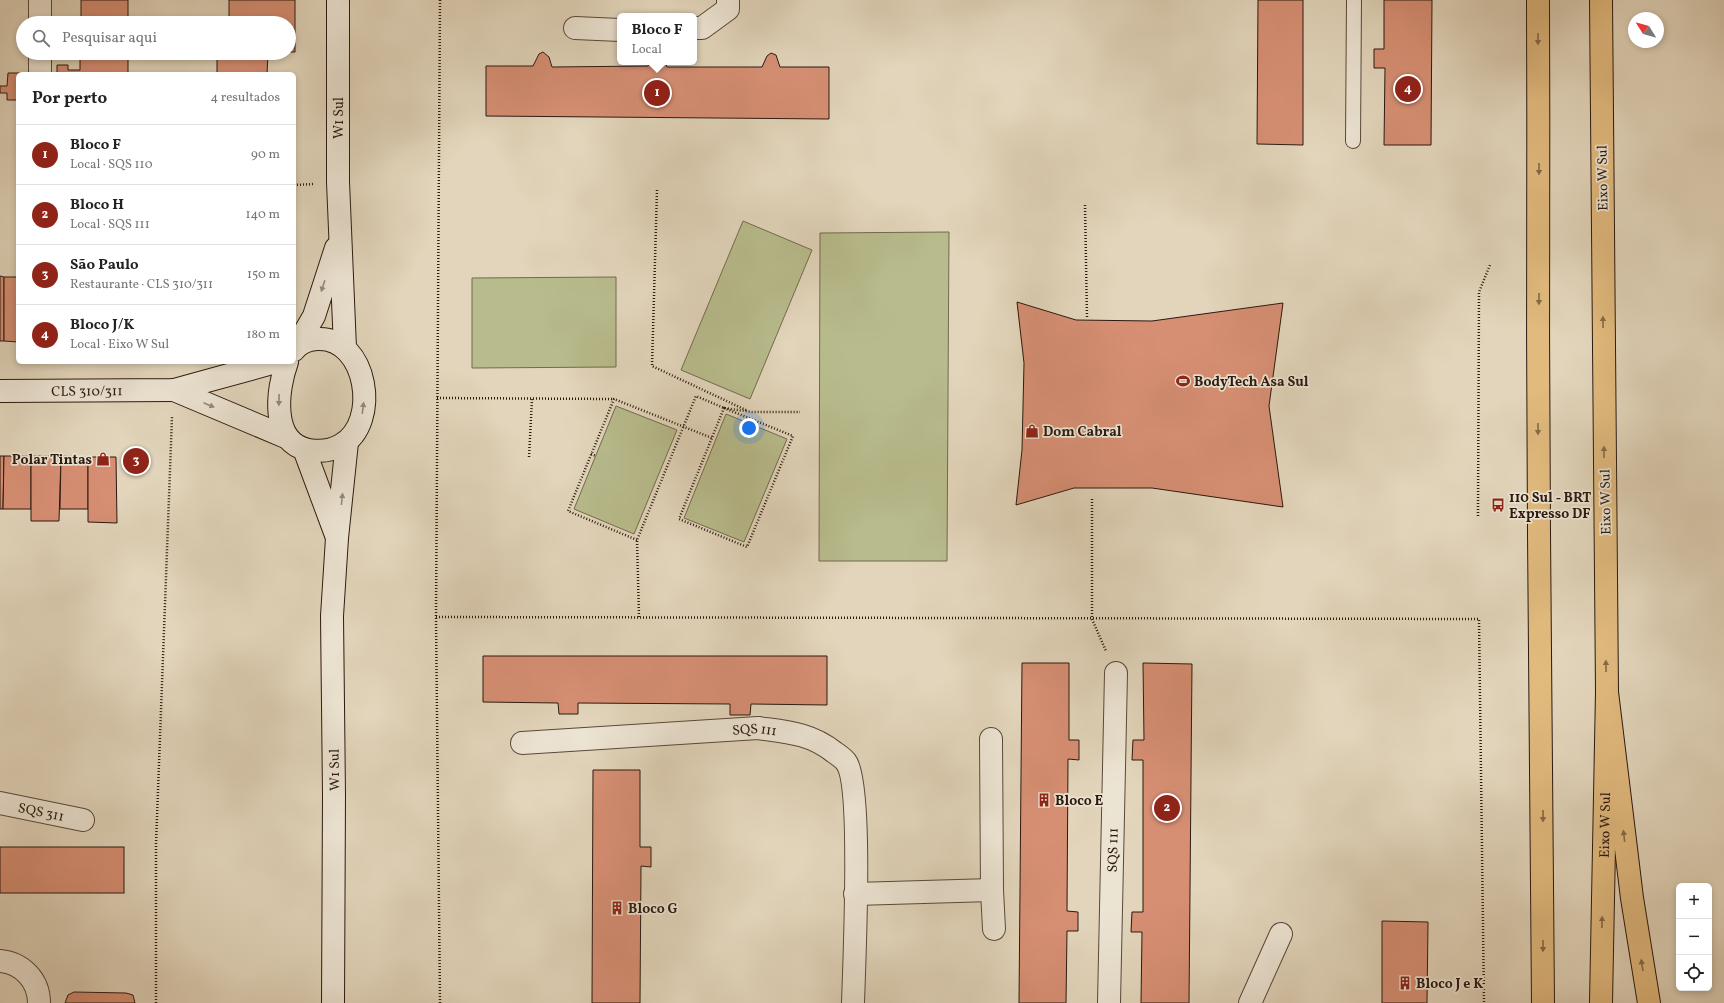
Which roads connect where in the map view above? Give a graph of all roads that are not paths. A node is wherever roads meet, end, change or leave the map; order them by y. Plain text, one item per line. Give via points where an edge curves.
1 (40, 0) edge
2 (338, 0) edge
3 (728, 0) edge
4 (1354, 0) edge
5 (1538, 0) edge
6 (1601, 0) edge
7 (40, 16) edge
8 (575, 28) dead end
9 (697, 28) edge
10 (617, 30) edge
11 (40, 60) edge
12 (40, 72) edge
13 (1353, 141) dead end
14 (340, 235) junction
15 (296, 346) edge
16 (345, 348) junction
17 (296, 350) edge
18 (269, 364) edge
19 (287, 364) edge
20 (174, 390) junction
21 (0, 391) edge
22 (347, 442) junction
23 (296, 444) junction
24 (337, 538) junction
25 (1116, 673) road end
26 (1606, 692) junction
27 (991, 739) dead end
28 (522, 743) dead end
29 (0, 803) edge
30 (83, 820) dead end
31 (992, 890) junction
32 (856, 894) junction
33 (994, 929) dead end
34 (1281, 934) dead end
35 (1601, 954) junction
36 (0, 961) edge
37 (39, 1003) edge
38 (333, 1003) edge
39 (853, 1003) edge
40 (1109, 1003) edge
41 (1250, 1003) edge
42 (1543, 1003) edge
43 (1601, 1003) edge
44 (1611, 1003) edge
45 (1649, 1003) edge

1 - 7 street
2 - 14 street, W1 Sul
3 - 9 street via 728,9 702,28
4 - 13 lane
5 -> 42 main road
26 -> 6 main road, Eixo W Sul
8 - 10 street
11 - 12 street
14 -> 15 street, W1 Sul via 314,316
14 - 16 street, W1 Sul
16 - 17 street via 335,342 310,339
22 -> 16 street via 360,426 364,406 364,384 357,365
18 - 20 street, CLS 310/311
19 -> 23 street via 281,376 280,417
20 - 21 street, CLS 310/311
20 -> 23 street, CLS 310/311
22 - 23 street via 334,450 318,451
24 -> 22 street, W1 Sul
23 - 24 street, W1 Sul
24 - 38 street, W1 Sul via 332,616
25 - 40 street, SQS 111
35 -> 26 main road, Eixo W Sul
45 -> 26 main road via 1632,898
27 - 31 street
28 - 32 street, SQS 111 via 758,728 796,732 823,744 847,762 854,795
29 - 30 street, SQS 311
31 - 32 street
31 - 33 street
32 - 39 street, SQS 111
34 - 41 street
35 - 43 main road, Eixo W Sul
35 - 44 main road
36 - 37 street via 12,962 29,974 39,996

